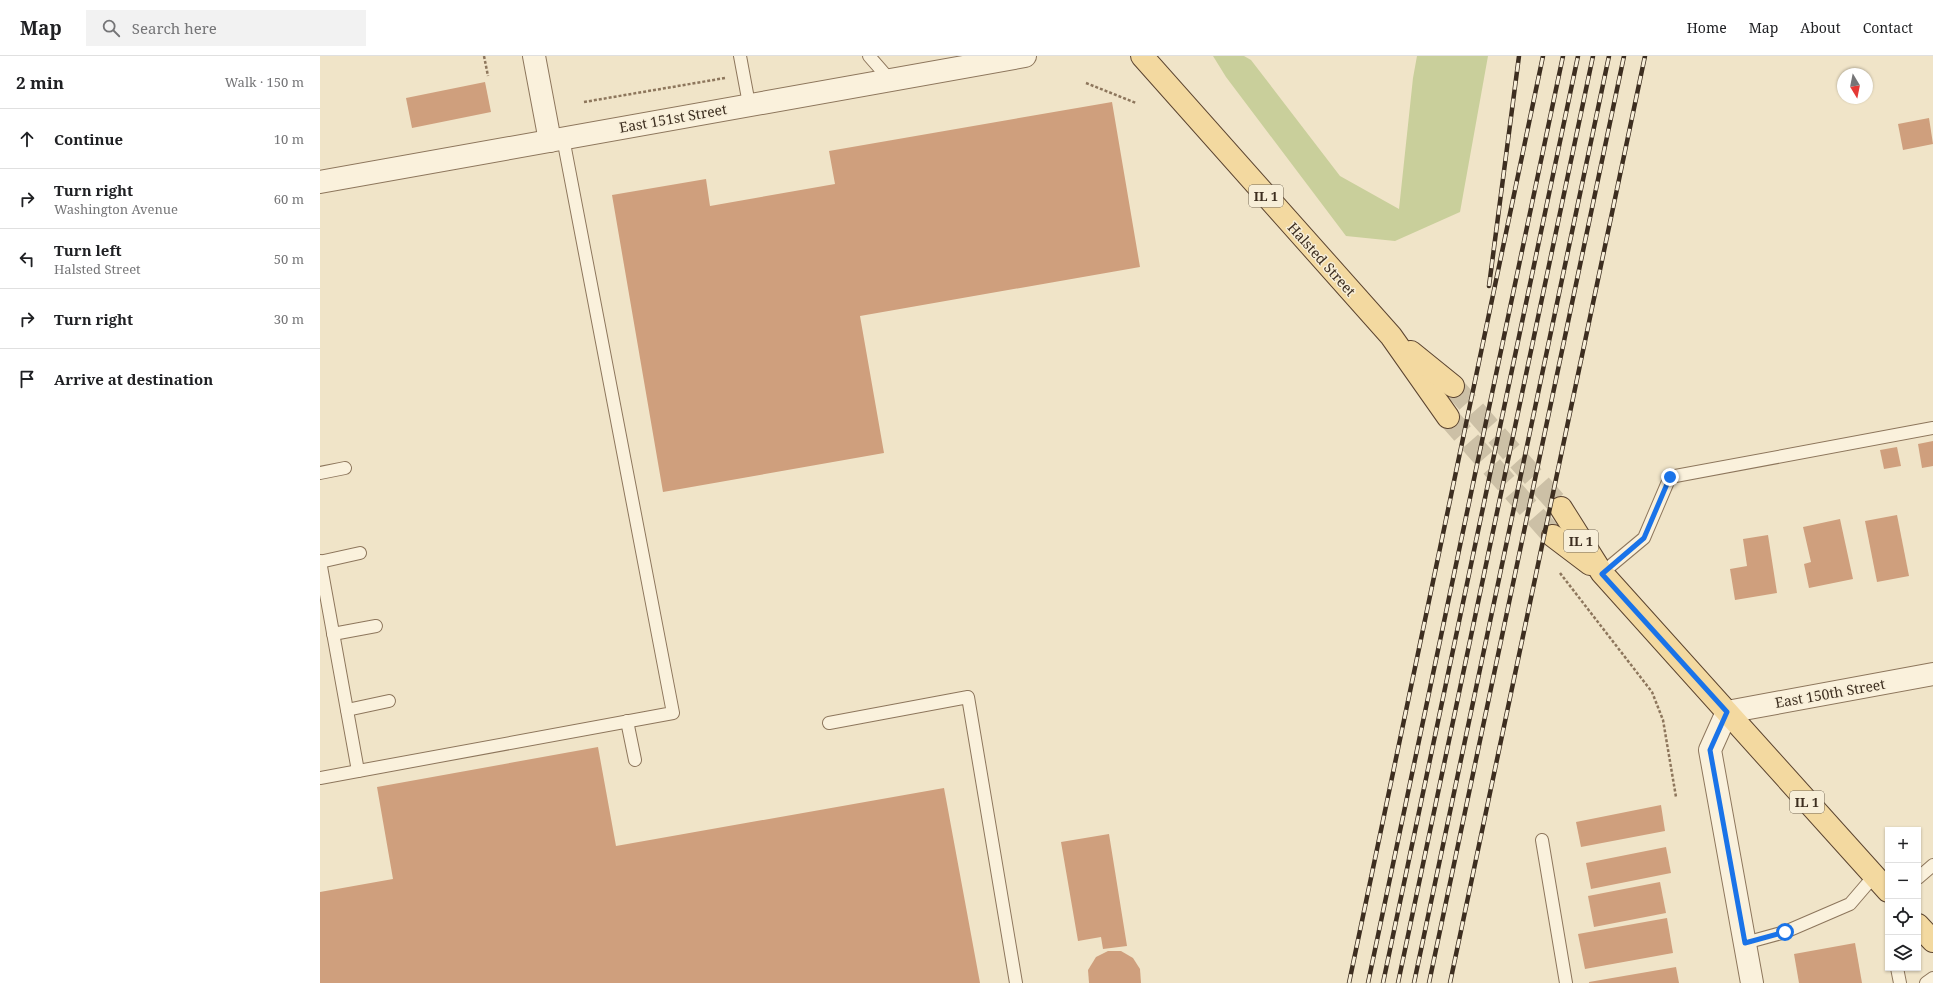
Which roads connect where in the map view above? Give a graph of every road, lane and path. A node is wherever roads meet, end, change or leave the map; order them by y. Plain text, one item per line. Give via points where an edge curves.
1 (484, 56) edge
2 (534, 56) edge
3 (740, 56) edge
4 (869, 56) edge
5 (1025, 56) edge
6 (1142, 56) edge
7 (743, 74) junction
8 (488, 76) dead end
9 (890, 80) junction
10 (1086, 83) dead end
11 (584, 102) dead end
12 (1136, 103) dead end
13 (748, 104) junction
14 (557, 140) junction
15 (320, 182) edge
16 (1391, 336) junction
17 (1453, 386) tunnel mouth
18 (1448, 417) tunnel mouth
19 (1933, 428) edge
20 (345, 468) dead end
21 (320, 473) edge
22 (1561, 508) tunnel mouth
23 (1553, 536) tunnel mouth
24 (360, 553) dead end
25 (320, 561) edge
26 (1559, 573) dead end
27 (1602, 574) junction
28 (376, 626) dead end
29 (333, 634) junction
30 (1933, 674) edge
31 (388, 702) dead end
32 (347, 710) junction
33 (1727, 712) junction
34 (627, 721) junction
35 (829, 723) dead end
36 (635, 760) dead end
37 (358, 771) junction
38 (320, 778) edge
39 (1676, 797) dead end
40 (1542, 840) dead end
41 (1933, 865) edge
42 (1921, 875) edge
43 (1881, 884) edge
44 (1921, 928) edge
45 (1933, 941) edge
46 (1745, 943) junction
47 (1898, 971) edge
48 (1933, 978) edge
49 (1016, 983) edge
50 (1566, 983) edge
51 (1752, 983) edge
52 (1900, 983) edge
53 (1926, 983) edge

1 - 8 path
2 - 14 street
3 - 7 lane
4 - 9 lane
5 - 9 street, East 151st Street
6 - 16 main road, Halsted Street / IL 1
7 - 11 path
7 - 13 lane
9 - 13 street, East 151st Street
10 - 12 path
13 - 14 street, East 151st Street
14 - 15 street, East 151st Street
14 - 34 lane via 673,712
16 - 17 main road, Halsted Street / IL 1
16 - 18 main road, Halsted Street / IL 1
19 - 27 lane via 1670,477 1644,538
20 - 21 lane
22 - 27 main road, IL 1
23 - 27 main road, IL 1
24 - 25 lane
25 - 29 lane
26 - 39 path via 1652,692 1663,720
27 - 33 main road, IL 1
28 - 29 lane
29 - 32 lane
30 - 33 street, East 150th Street
31 - 32 lane
32 - 37 lane
33 - 43 main road, IL 1
33 - 46 street via 1710,750
34 - 36 lane
34 - 37 lane
35 - 49 lane via 968,697
37 - 38 lane
40 - 50 lane
41 - 42 lane
43 - 46 lane via 1850,904 1785,932
44 - 45 main road
46 - 51 street
47 - 52 lane
48 - 53 lane

